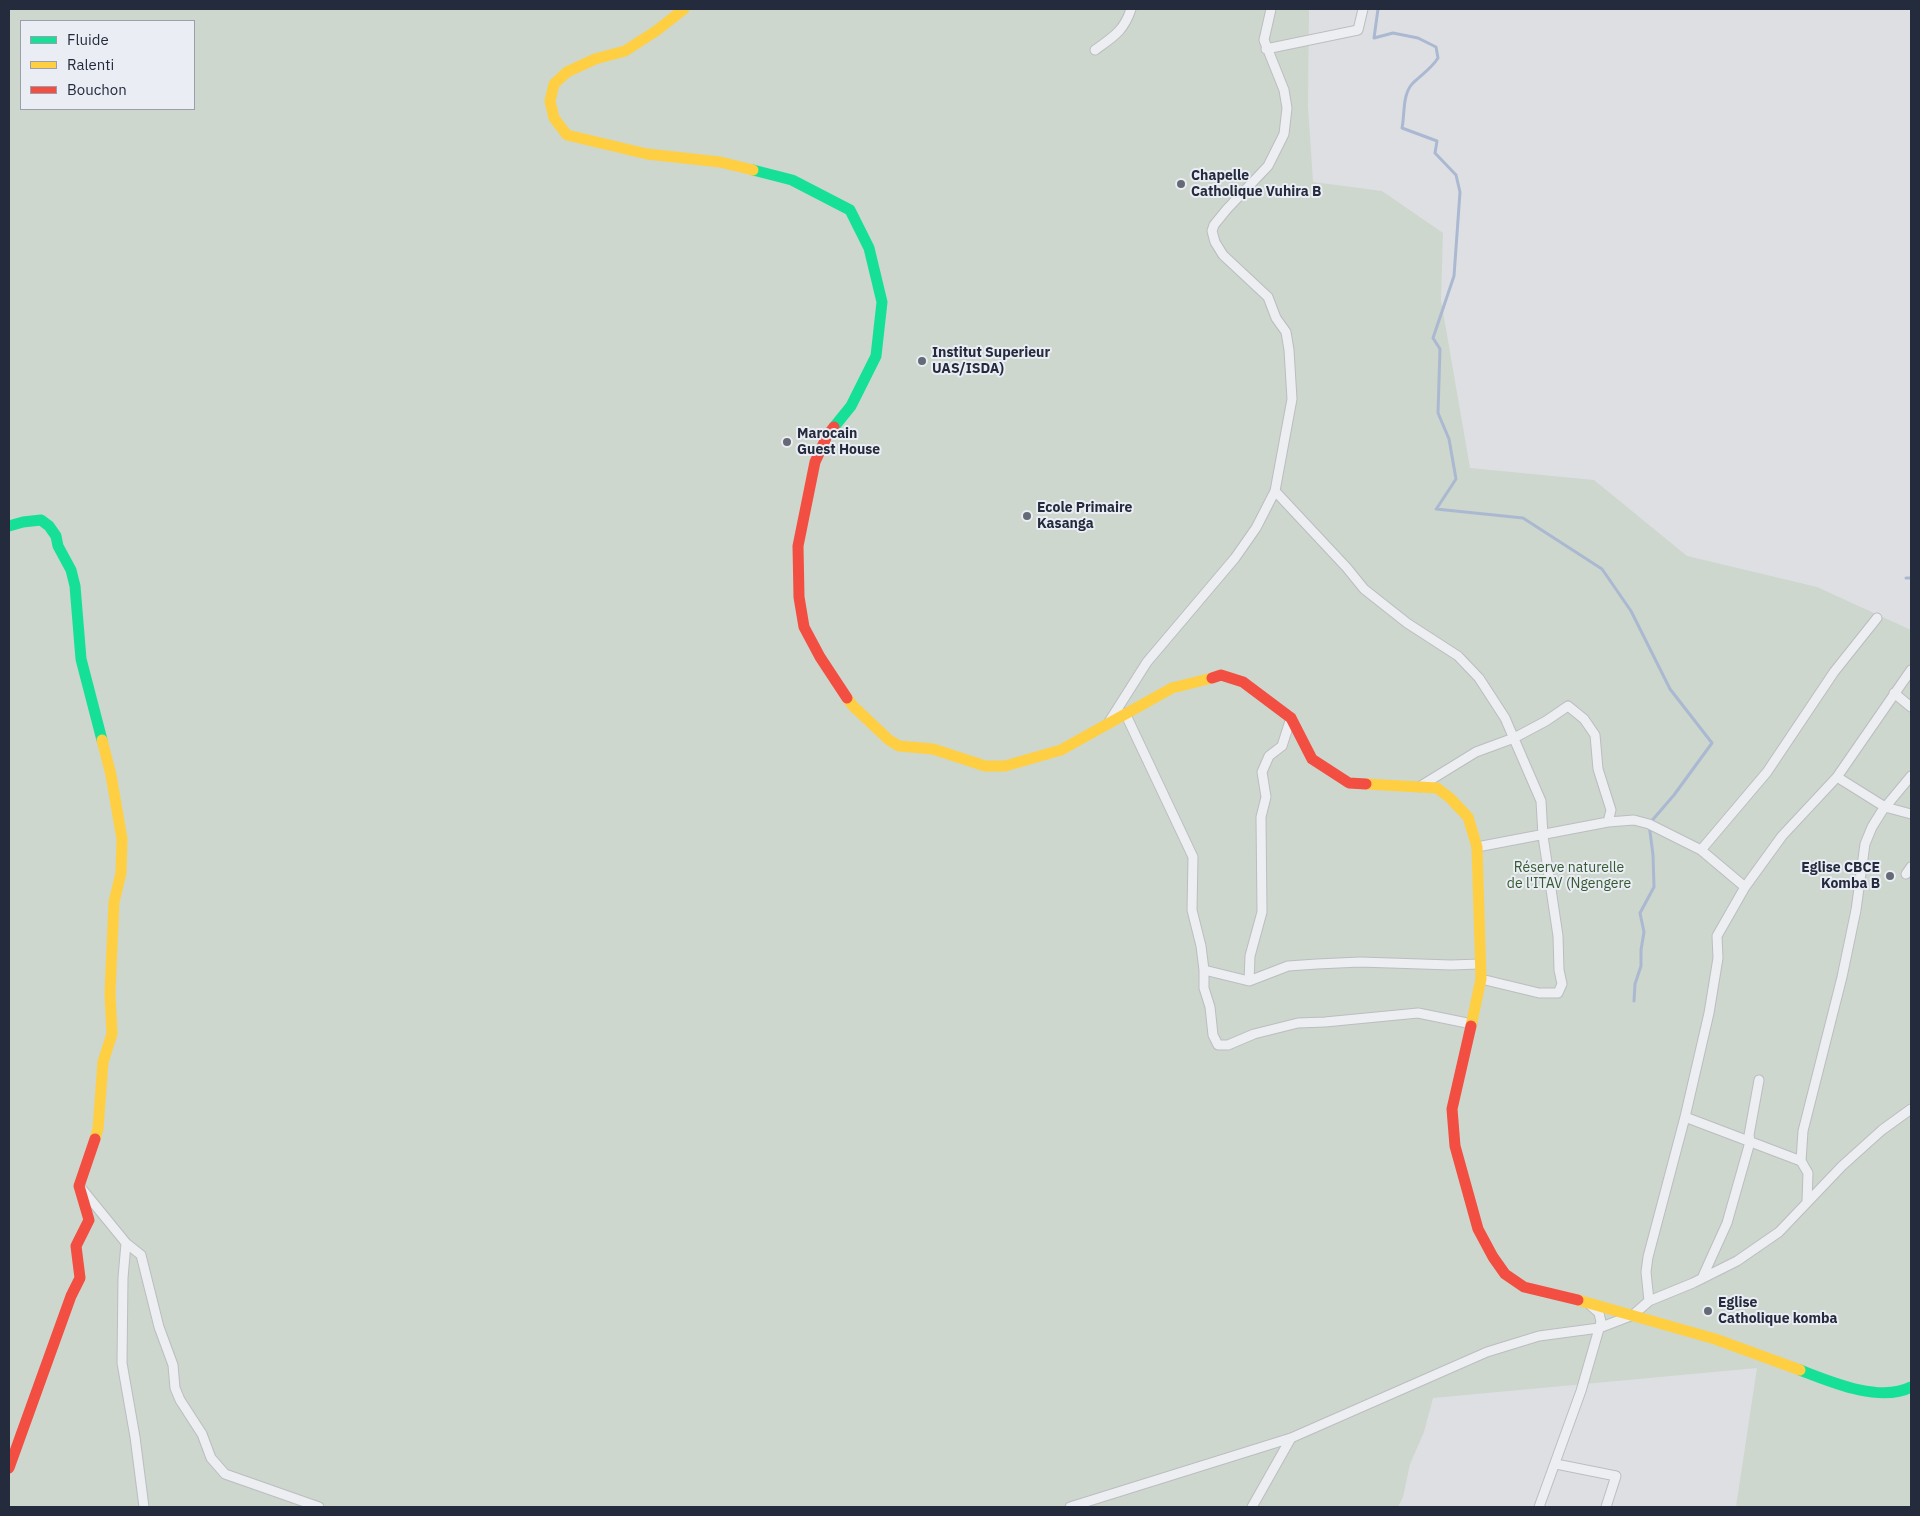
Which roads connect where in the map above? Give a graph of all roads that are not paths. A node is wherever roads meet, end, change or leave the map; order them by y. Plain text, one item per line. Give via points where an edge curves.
1 (684, 9) edge
2 (1131, 9) edge
3 (1271, 9) edge
4 (1363, 9) edge
5 (1266, 49) junction
6 (1095, 50) dead end
7 (1275, 491) junction
8 (9, 526) edge
9 (1877, 618) dead end
10 (1911, 670) edge
11 (1894, 693) junction
12 (1911, 707) edge
13 (1125, 713) junction
14 (1290, 718) junction
15 (1109, 722) junction
16 (1514, 738) junction
17 (1911, 776) edge
18 (1837, 777) junction
19 (1416, 788) junction
20 (1886, 807) junction
21 (1911, 814) edge
22 (1608, 822) junction
23 (1543, 836) junction
24 (1478, 847) junction
25 (1701, 850) junction
26 (1745, 887) junction
27 (1480, 964) junction
28 (1204, 970) junction
29 (1481, 979) junction
30 (1250, 981) junction
31 (1472, 1024) junction
32 (1759, 1080) dead end
33 (1911, 1109) edge
34 (1685, 1116) junction
35 (1750, 1142) junction
36 (1801, 1161) junction
37 (80, 1186) junction
38 (1807, 1201) junction
39 (126, 1243) junction
40 (1703, 1276) junction
41 (1649, 1301) junction
42 (1588, 1303) junction
43 (1633, 1316) junction
44 (1598, 1328) junction
45 (1911, 1387) edge
46 (1291, 1438) junction
47 (1556, 1464) junction
48 (9, 1468) edge
49 (144, 1507) edge
50 (319, 1507) edge
51 (1070, 1507) edge
52 (1252, 1507) edge
53 (1539, 1507) edge
54 (1606, 1507) edge

1 - 15 street via 625,51 595,59 567,72 554,84 550,101 554,118 567,135 646,154 720,162 792,180 850,210 870,248 882,302 876,356 851,406 827,436 815,462 798,546 799,597 804,626 820,657 853,706 898,746 933,750 985,766 1005,766 1061,750
2 - 6 street via 1118,33
3 - 5 street via 1264,40
4 - 5 street via 1358,30
5 - 7 street via 1284,90 1287,108 1284,134 1268,166 1226,209 1212,231 1223,255 1268,297 1286,332 1292,398
7 - 15 street via 1256,528 1235,558 1147,662
7 - 16 street via 1364,589 1406,623 1458,656 1495,701
8 - 37 street via 41,520 50,526 71,570 77,598 81,659 111,775 122,839 121,873 114,902 110,993 112,1034 103,1062 98,1130
9 - 25 street via 1834,672 1767,772
10 - 11 street
11 - 12 street
11 - 18 street
13 - 14 street via 1172,688 1221,676 1243,682
13 - 15 street
13 - 28 street via 1193,857 1192,910
14 - 19 street via 1312,759 1335,776 1350,783
14 - 30 street via 1282,746 1269,756 1262,772 1266,796 1261,817 1262,912 1250,956
16 - 19 street via 1476,752
16 - 22 street via 1568,706 1584,718 1594,735 1598,769 1611,810
16 - 23 street via 1541,801
17 - 20 street
18 - 20 street
18 - 26 street via 1782,836
19 - 24 street via 1437,788 1450,798 1468,817
20 - 21 street
20 - 36 street via 1865,844 1856,910 1803,1131
22 - 23 street
22 - 25 street via 1634,820 1649,824
23 - 24 street
23 - 29 street via 1558,936 1560,990 1558,993 1539,993
24 - 27 street
25 - 26 street
26 - 34 street via 1717,936 1718,958 1709,1013
27 - 29 street
27 - 30 street via 1360,962 1288,966
28 - 30 street
28 - 31 street via 1204,988 1218,1045 1228,1045 1254,1034 1298,1023 1418,1013
29 - 31 street
31 - 42 street via 1452,1109 1455,1146 1478,1229 1505,1274 1524,1287
32 - 35 street
33 - 38 street via 1882,1130
34 - 35 street
34 - 41 street via 1648,1257
35 - 36 street
35 - 40 street via 1727,1223
36 - 38 street via 1808,1173
37 - 39 street
37 - 48 street via 89,1220 76,1246 80,1278
38 - 40 street via 1779,1232 1737,1261
39 - 49 street via 122,1363
39 - 50 street via 141,1255 173,1365 175,1388 202,1434 211,1458 226,1474
40 - 41 street
41 - 43 street
42 - 43 street
42 - 44 street via 1601,1316
43 - 44 street
43 - 45 street via 1715,1340 1843,1386 1900,1392
44 - 46 street via 1539,1336 1486,1352
44 - 47 street
46 - 51 street
46 - 52 street
47 - 53 street
47 - 54 street via 1616,1476

